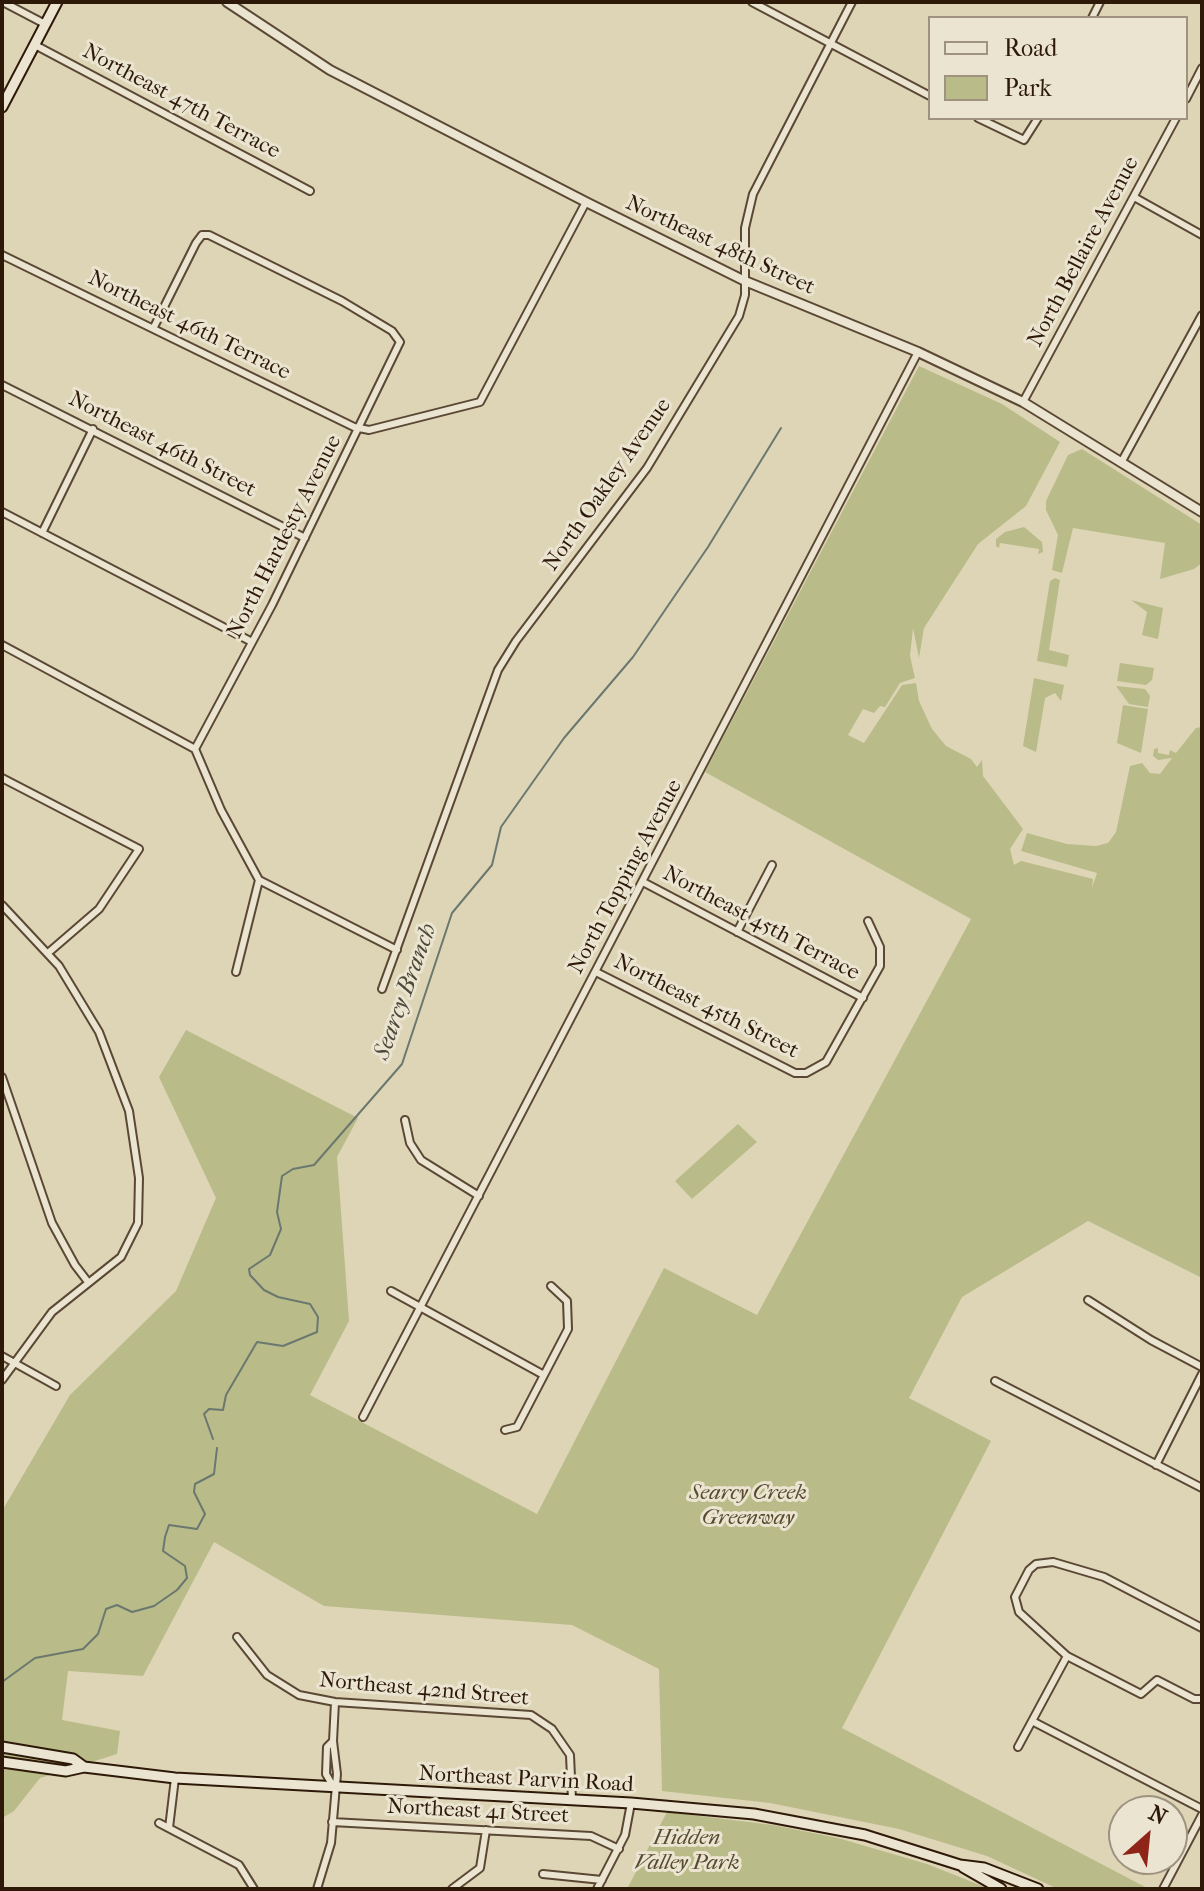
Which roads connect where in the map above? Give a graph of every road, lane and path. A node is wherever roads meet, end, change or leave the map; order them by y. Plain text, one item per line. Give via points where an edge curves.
1 (3, 2) edge
2 (57, 2) edge
3 (227, 2) edge
4 (752, 2) edge
5 (852, 2) edge
6 (45, 24) junction
7 (831, 42) junction
8 (35, 45) junction
9 (1202, 68) edge
10 (928, 95) edge
11 (1188, 95) edge
12 (2, 107) edge
13 (982, 120) edge
14 (1037, 120) edge
15 (1175, 120) edge
16 (310, 191) dead end
17 (1134, 197) junction
18 (586, 202) junction
19 (1202, 235) edge
20 (2, 255) edge
21 (745, 281) junction
22 (1202, 315) edge
23 (154, 327) junction
24 (918, 352) junction
25 (2, 385) edge
26 (1023, 402) junction
27 (360, 428) junction
28 (93, 429) junction
29 (1122, 461) junction
30 (2, 512) edge
31 (1202, 512) edge
32 (42, 533) junction
33 (305, 538) junction
34 (252, 642) junction
35 (2, 645) edge
36 (195, 749) junction
37 (2, 778) edge
38 (772, 865) dead end
39 (259, 880) junction
40 (643, 882) junction
41 (2, 905) edge
42 (868, 921) dead end
43 (737, 932) junction
44 (397, 950) junction
45 (48, 953) junction
46 (236, 972) dead end
47 (596, 972) junction
48 (382, 989) dead end
49 (863, 998) junction
50 (2, 1077) edge
51 (405, 1120) dead end
52 (479, 1196) junction
53 (88, 1282) junction
54 (551, 1286) dead end
55 (391, 1291) dead end
56 (1088, 1300) dead end
57 (420, 1308) junction
58 (2, 1356) edge
59 (16, 1363) junction
60 (1202, 1367) edge
61 (542, 1374) junction
62 (1202, 1374) edge
63 (2, 1380) edge
64 (995, 1381) dead end
65 (56, 1386) dead end
66 (363, 1417) dead end
67 (505, 1430) dead end
68 (1156, 1465) junction
69 (1202, 1488) edge
70 (1202, 1628) edge
71 (237, 1637) dead end
72 (1067, 1656) junction
73 (1202, 1699) edge
74 (335, 1702) junction
75 (1032, 1721) junction
76 (2, 1747) edge
77 (1018, 1747) dead end
78 (2, 1762) edge
79 (84, 1767) junction
80 (175, 1778) junction
81 (334, 1788) junction
82 (572, 1800) junction
83 (631, 1803) junction
84 (1202, 1812) edge
85 (332, 1822) junction
86 (159, 1823) dead end
87 (169, 1828) junction
88 (486, 1830) junction
89 (619, 1849) junction
90 (960, 1865) junction
91 (543, 1874) dead end
92 (602, 1880) junction
93 (466, 1881) junction
94 (254, 1889) edge
95 (317, 1889) edge
96 (452, 1889) edge
97 (471, 1889) edge
98 (597, 1889) edge
99 (1001, 1889) edge
100 (1038, 1889) edge
101 (1163, 1889) edge

1 - 6 street
2 - 6 main road
3 - 18 street, Northeast 48th Street via 330,70
4 - 7 street
5 - 7 street, North Oakley Avenue
6 - 8 main road
7 - 10 street
7 - 21 street, North Oakley Avenue via 753,194 745,228
8 - 12 main road
8 - 16 street, Northeast 47th Terrace
9 - 11 street
13 - 14 street via 1022,139
15 - 17 street, North Bellaire Avenue
17 - 19 street
17 - 26 street, North Bellaire Avenue
18 - 21 street, Northeast 48th Street
18 - 27 street via 480,402 419,420
20 - 23 street, Northeast 46th Terrace
21 - 24 street, Northeast 48th Street
21 - 44 street, North Oakley Avenue via 739,316 647,468 498,670
22 - 29 street
23 - 27 street, Northeast 46th Terrace
23 - 27 street, North Hardesty Avenue via 202,235 342,301 399,338 400,348
24 - 26 street, Northeast 48th Street
24 - 40 street, North Topping Avenue
25 - 28 street, Northeast 46th Street
26 - 29 street, Northeast 48th Street
27 - 33 street, North Hardesty Avenue
28 - 32 street
28 - 33 street, Northeast 46th Street
29 - 31 street, Northeast 48th Street
30 - 32 street
32 - 34 street
33 - 34 street, North Hardesty Avenue
34 - 36 street, North Hardesty Avenue
35 - 36 street
36 - 39 street
37 - 45 street via 139,849 99,909
38 - 43 street
39 - 44 street
39 - 46 street
40 - 43 street, Northeast 45th Terrace
40 - 47 street, North Topping Avenue
41 - 45 street
42 - 49 street via 881,957
43 - 49 street, Northeast 45th Terrace
44 - 48 street, North Oakley Avenue
45 - 53 street via 106,1047 137,1150 135,1232 121,1257
47 - 49 street, Northeast 45th Street via 800,1074 826,1062
47 - 52 street, North Topping Avenue
50 - 53 street via 63,1245
51 - 52 street via 421,1160
52 - 57 street, North Topping Avenue
53 - 59 street via 52,1312
54 - 61 street via 567,1301 569,1318 566,1334
55 - 57 street
56 - 60 street
57 - 61 street
57 - 66 street, North Topping Avenue
58 - 59 street
59 - 63 street
59 - 65 street
61 - 67 street via 517,1427
62 - 68 street
64 - 68 street
68 - 69 street
70 - 72 street via 1077,1566 1036,1564 1015,1604
71 - 74 street, Northeast 42nd Street via 255,1664 278,1684 299,1695
72 - 73 street via 1141,1694 1157,1680
72 - 75 street
74 - 81 street
74 - 82 street, Northeast 42nd Street via 531,1715 561,1738 570,1755
75 - 77 street
75 - 84 street
76 - 79 main road, Northeast Parvin Road via 73,1759
78 - 79 main road, Northeast Parvin Road via 66,1771
79 - 80 main road, Northeast Parvin Road
80 - 81 main road, Northeast Parvin Road
80 - 87 street
81 - 82 main road, Northeast Parvin Road
81 - 85 street
82 - 83 main road, Northeast Parvin Road
83 - 89 street
83 - 90 main road, Northeast Parvin Road via 768,1817 865,1835
84 - 101 street
85 - 88 street, Northeast 41 Street
85 - 95 street
86 - 87 street
87 - 94 street via 239,1865
88 - 89 street, Northeast 41 Street via 591,1836
88 - 93 street via 480,1868
89 - 92 street
90 - 99 main road, Northeast Parvin Road
90 - 100 main road, Northeast Parvin Road via 984,1868
91 - 92 street
92 - 98 street
93 - 96 street
93 - 97 street

